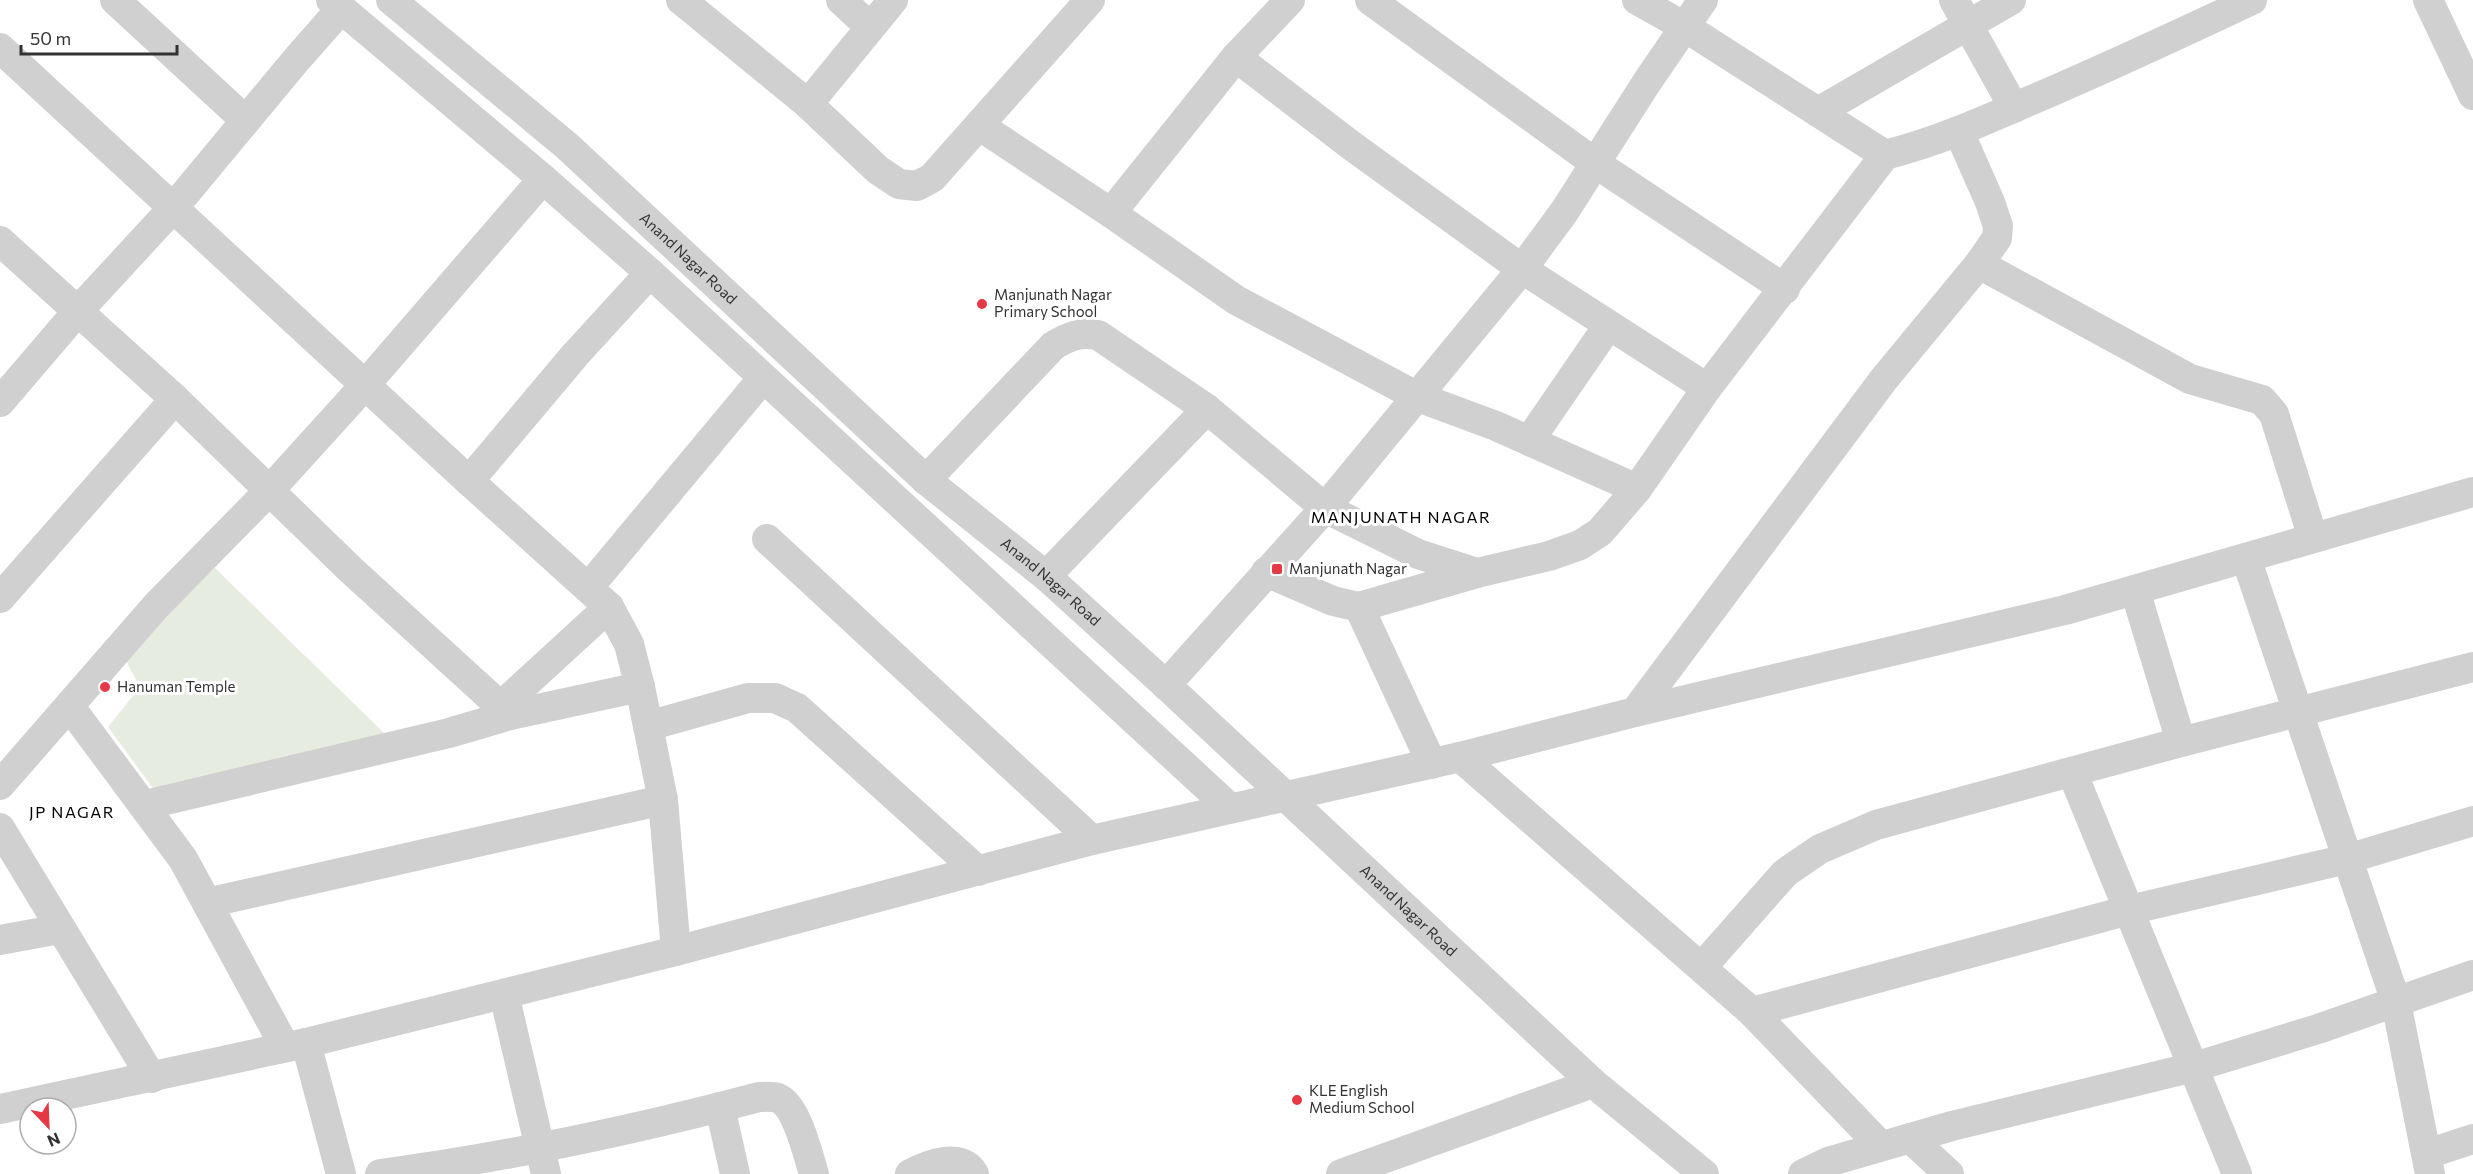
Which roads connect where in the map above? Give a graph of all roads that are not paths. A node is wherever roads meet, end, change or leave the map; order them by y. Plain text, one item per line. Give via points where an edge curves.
1 (115, 0) edge
2 (391, 0) edge
3 (681, 0) edge
4 (840, 0) edge
5 (893, 0) edge
6 (1090, 0) edge
7 (1290, 0) edge
8 (1370, 0) edge
9 (1637, 0) edge
10 (1703, 0) edge
11 (2011, 0) edge
12 (2252, 0) edge
13 (2428, 0) edge
14 (336, 5) edge
15 (1960, 12) edge
16 (870, 27) junction
17 (1685, 27) junction
18 (0, 48) edge
19 (1236, 57) junction
20 (2473, 95) edge
21 (808, 104) junction
22 (2014, 108) junction
23 (1818, 112) junction
24 (245, 120) junction
25 (980, 126) junction
26 (1959, 132) junction
27 (1885, 154) junction
28 (1595, 163) junction
29 (543, 179) junction
30 (174, 207) junction
31 (1111, 213) junction
32 (0, 241) edge
33 (1979, 264) junction
34 (1522, 269) junction
35 (650, 273) junction
36 (1785, 289) junction
37 (78, 312) junction
38 (1608, 326) junction
39 (763, 378) junction
40 (365, 385) junction
41 (1707, 388) junction
42 (1418, 397) junction
43 (175, 399) junction
44 (0, 402) edge
45 (1208, 409) junction
46 (1530, 441) junction
47 (926, 480) junction
48 (469, 481) junction
49 (1637, 489) junction
50 (268, 492) junction
51 (2473, 493) edge
52 (1325, 508) junction
53 (2313, 538) junction
54 (767, 539) dead end
55 (2247, 558) junction
56 (1266, 572) junction
57 (1477, 573) junction
58 (1046, 576) junction
59 (2135, 590) junction
60 (0, 598) edge
61 (598, 598) junction
62 (1359, 608) junction
63 (2473, 667) edge
64 (1166, 685) junction
65 (640, 687) junction
66 (70, 707) junction
67 (506, 710) junction
68 (2300, 711) junction
69 (1635, 712) junction
70 (648, 726) junction
71 (2181, 742) junction
72 (1446, 761) junction
73 (2072, 772) junction
74 (0, 785) edge
75 (1285, 796) junction
76 (663, 800) junction
77 (145, 805) junction
78 (1230, 808) junction
79 (2473, 821) edge
80 (0, 828) edge
81 (1092, 840) junction
82 (2347, 859) junction
83 (978, 871) junction
84 (207, 903) junction
85 (2129, 910) junction
86 (60, 929) junction
87 (0, 940) edge
88 (676, 951) junction
89 (1702, 967) junction
90 (2473, 975) edge
91 (504, 994) junction
92 (2396, 1002) junction
93 (1752, 1012) junction
94 (295, 1045) junction
95 (2194, 1067) junction
96 (152, 1078) junction
97 (1593, 1083) junction
98 (720, 1107) junction
99 (0, 1109) edge
100 (1910, 1138) junction
101 (2473, 1139) edge
102 (1881, 1146) junction
103 (544, 1161) edge
104 (2429, 1164) edge
105 (341, 1174) edge
106 (380, 1174) edge
107 (735, 1174) edge
108 (814, 1174) edge
109 (910, 1174) edge
110 (974, 1174) edge
111 (1341, 1174) edge
112 (1704, 1174) edge
113 (1803, 1174) edge
114 (1949, 1174) edge
115 (2237, 1174) edge

1 - 24 street
2 - 47 street, Anand Nagar Road via 567,146
3 - 21 street
4 - 16 street
5 - 16 street
6 - 25 street
7 - 19 street
8 - 28 street
9 - 17 street
10 - 17 street
11 - 15 street
12 - 22 street
13 - 20 street
14 - 24 street
14 - 29 street
15 - 22 street
15 - 23 street
16 - 21 street
17 - 23 street
17 - 28 street
18 - 30 street
19 - 31 street
19 - 34 street
21 - 25 street via 878,170 899,184 917,186 932,178
22 - 26 street
23 - 27 street
24 - 30 street
25 - 31 street
26 - 27 street via 1926,145
26 - 33 street via 1998,226 1997,238
27 - 36 street
28 - 34 street
28 - 36 street
29 - 35 street
29 - 40 street
30 - 37 street
30 - 40 street
31 - 42 street via 1236,300
32 - 37 street
33 - 53 street via 2190,379 2254,397 2269,406
33 - 69 street via 1884,379
34 - 38 street
34 - 42 street
35 - 39 street
35 - 48 street
36 - 41 street
37 - 43 street
37 - 44 street
38 - 41 street
38 - 46 street
39 - 61 street
39 - 78 street
40 - 48 street
40 - 50 street
41 - 49 street
42 - 46 street
42 - 52 street
43 - 50 street
43 - 60 street
45 - 47 street via 1098,335 1083,332 1053,346
45 - 52 street
45 - 58 street
46 - 49 street
47 - 58 street, Anand Nagar Road
48 - 61 street
49 - 57 street via 1600,532 1581,544
50 - 66 street via 156,606
50 - 67 street
51 - 53 street
52 - 56 street
52 - 57 street via 1418,554
53 - 55 street
54 - 81 street
55 - 59 street
55 - 68 street
56 - 62 street via 1333,602
56 - 64 street
57 - 62 street
58 - 64 street, Anand Nagar Road
59 - 69 street
59 - 71 street
61 - 65 street via 628,644
61 - 67 street
62 - 72 street
63 - 68 street
64 - 75 street, Anand Nagar Road
65 - 67 street
65 - 70 street
66 - 74 street
66 - 77 street
67 - 77 street via 449,733
68 - 71 street
68 - 82 street
69 - 72 street
70 - 76 street
70 - 83 street via 748,698 776,698 797,708
71 - 73 street
72 - 75 street
72 - 89 street
73 - 85 street
73 - 89 street via 1876,825 1820,849 1785,873
75 - 78 street
75 - 97 street, Anand Nagar Road
76 - 84 street
76 - 88 street
77 - 84 street via 183,859
78 - 81 street
79 - 82 street
80 - 86 street
81 - 83 street
82 - 85 street
82 - 92 street
83 - 88 street
84 - 94 street
85 - 93 street
85 - 95 street
86 - 87 street
86 - 96 street
88 - 91 street
89 - 93 street
90 - 92 street
91 - 94 street
91 - 103 street
92 - 95 street
92 - 104 street
93 - 102 street
94 - 96 street
94 - 105 street
95 - 100 street
95 - 115 street
96 - 99 street
97 - 111 street
97 - 112 street, Anand Nagar Road
98 - 103 street via 627,1131
98 - 107 street
98 - 108 street via 759,1097 777,1098 788,1106 797,1124
100 - 102 street
100 - 114 street
101 - 104 street
102 - 113 street
103 - 106 street
109 - 110 street via 938,1162 957,1162

